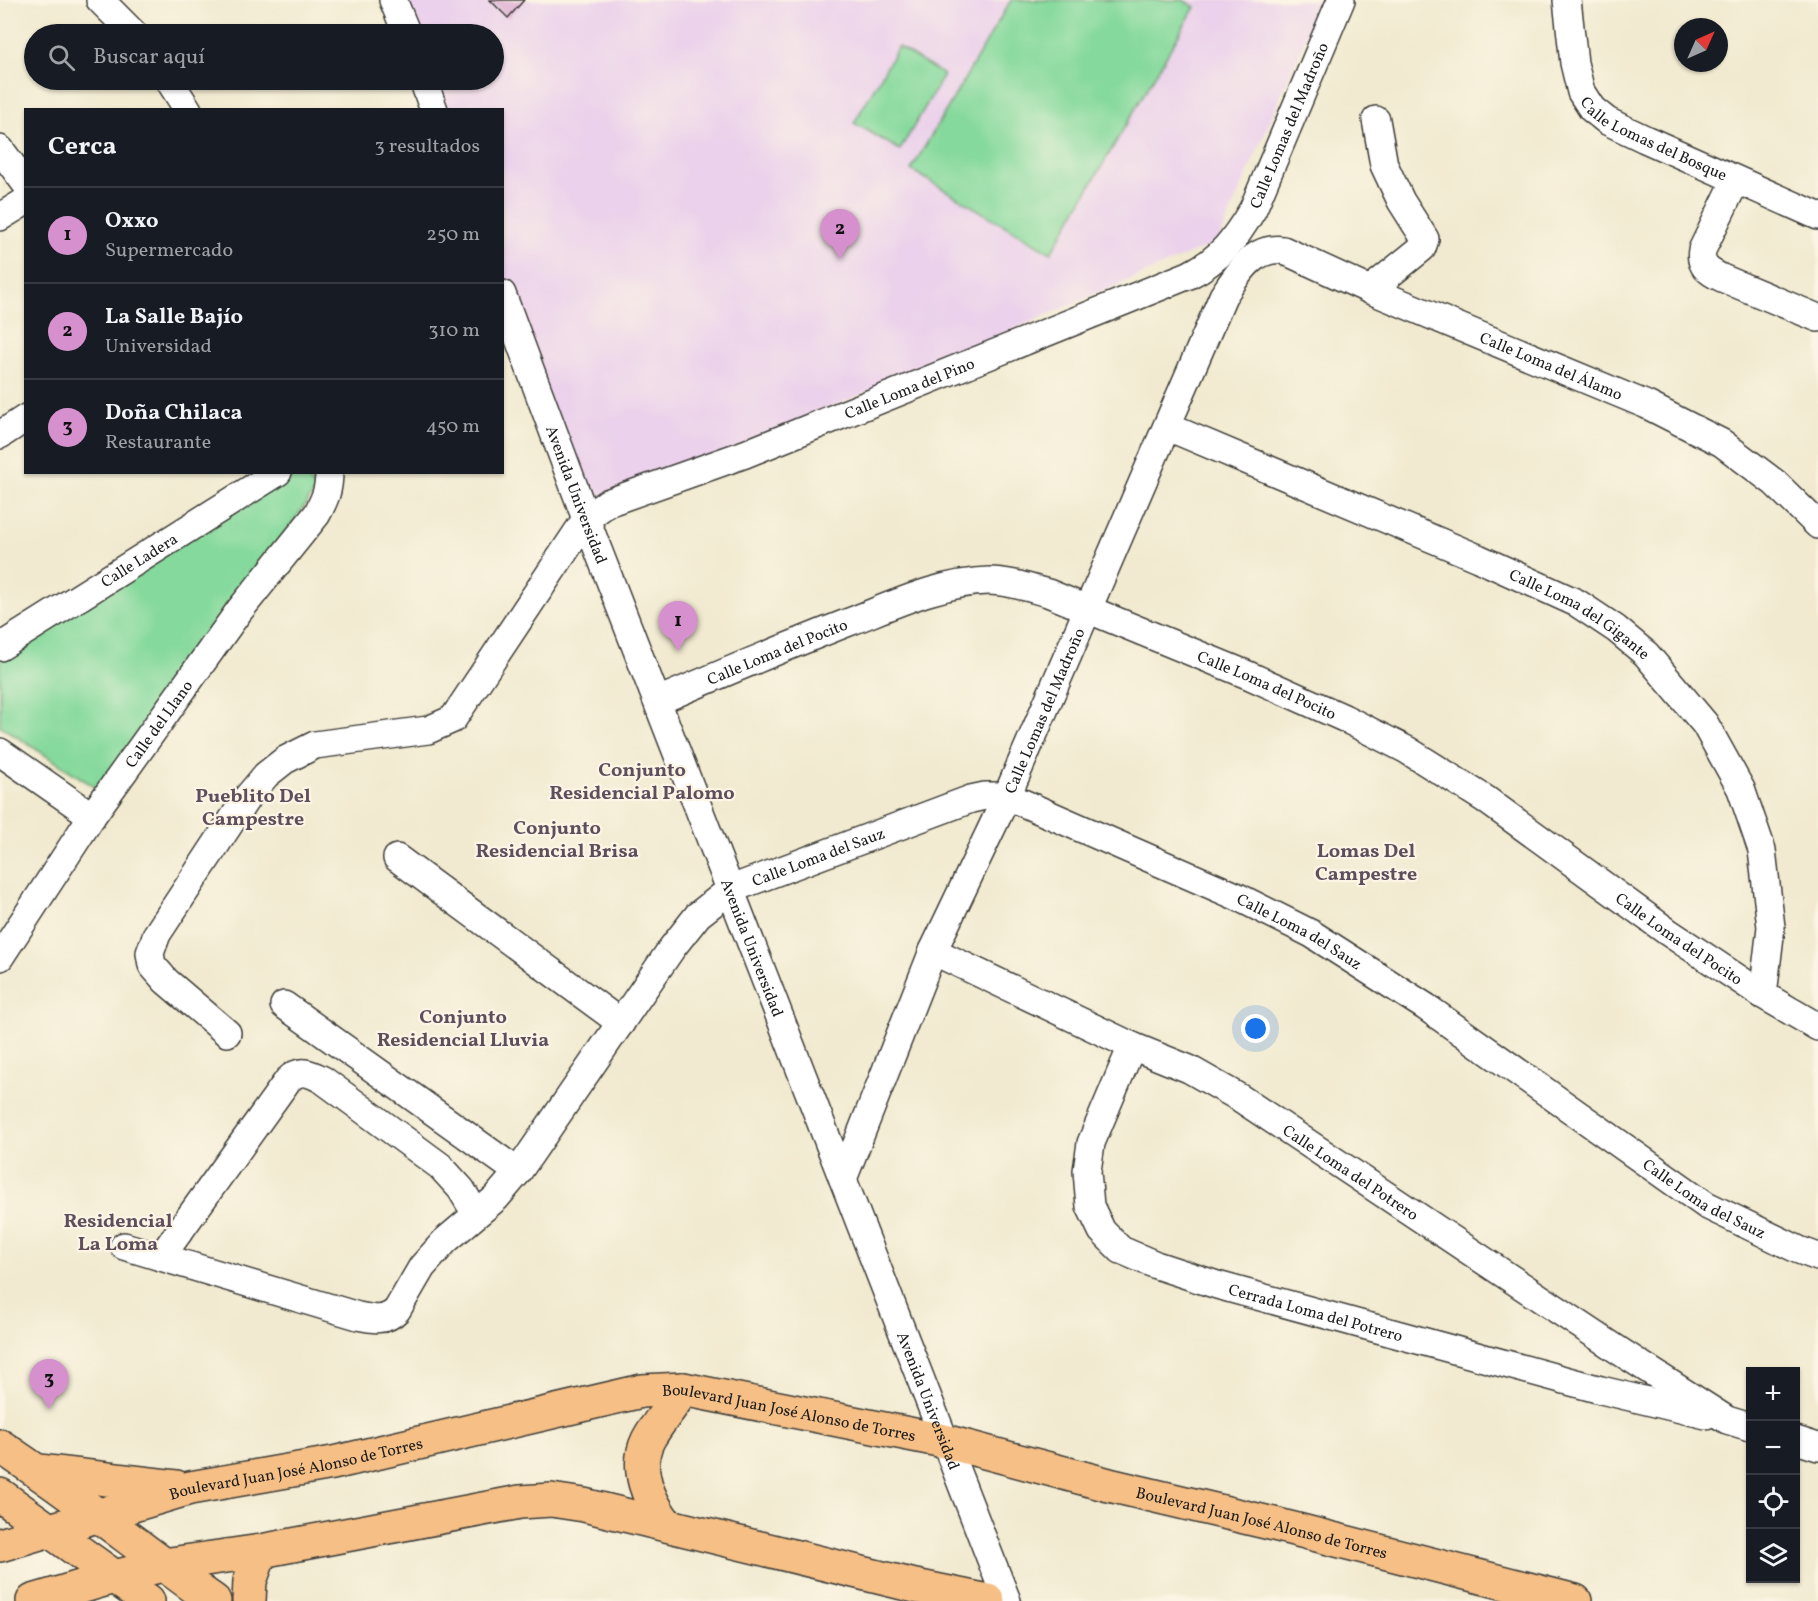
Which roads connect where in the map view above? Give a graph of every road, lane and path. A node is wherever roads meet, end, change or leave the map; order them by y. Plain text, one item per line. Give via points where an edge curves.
1 (100, 0) edge
2 (393, 0) edge
3 (1341, 0) edge
4 (1567, 0) edge
5 (124, 24) edge
6 (403, 24) edge
7 (175, 90) edge
8 (427, 90) edge
9 (187, 108) edge
10 (433, 108) edge
11 (1376, 120) dead end
12 (0, 149) edge
13 (1736, 180) junction
14 (24, 181) edge
15 (24, 202) edge
16 (1818, 216) edge
17 (0, 217) edge
18 (1228, 246) joint
19 (1262, 251) joint
20 (1370, 290) junction
21 (504, 299) edge
22 (1818, 318) edge
23 (24, 419) edge
24 (1168, 427) junction
25 (0, 435) edge
26 (275, 474) edge
27 (343, 474) edge
28 (328, 486) edge
29 (586, 519) junction
30 (1818, 525) edge
31 (1088, 610) junction
32 (0, 647) edge
33 (658, 701) junction
34 (0, 752) edge
35 (1007, 796) junction
36 (92, 816) junction
37 (397, 858) dead end
38 (731, 889) junction
39 (933, 951) junction
40 (0, 957) edge
41 (1763, 995) junction
42 (284, 1005) dead end
43 (621, 1023) junction
44 (1818, 1027) edge
45 (227, 1033) dead end
46 (1132, 1046) junction
47 (518, 1172) junction
48 (843, 1179) junction
49 (476, 1214) junction
50 (124, 1246) dead end
51 (161, 1257) junction
52 (1818, 1257) edge
53 (1621, 1352) junction
54 (683, 1389) junction
55 (1601, 1390) junction
56 (1739, 1423) edge
57 (944, 1441) junction
58 (1800, 1441) edge
59 (0, 1446) edge
60 (1818, 1447) edge
61 (39, 1471) junction
62 (190, 1488) junction
63 (0, 1495) edge
64 (97, 1516) junction
65 (666, 1524) junction
66 (50, 1531) junction
67 (0, 1545) edge
68 (261, 1551) junction
69 (164, 1565) junction
70 (114, 1577) junction
71 (33, 1601) edge
72 (148, 1601) edge
73 (214, 1601) edge
74 (249, 1601) edge
75 (988, 1601) edge
76 (1007, 1601) edge
77 (1575, 1601) edge

1 - 5 street
2 - 6 street
3 - 18 street, Calle Lomas del Madroño via 1253,209
4 - 13 street, Calle Lomas del Bosque via 1574,63 1581,92 1592,108 1607,121
7 - 9 street
8 - 10 street
11 - 20 street via 1384,165 1425,238 1422,248
12 - 14 street
13 - 16 street, Calle Lomas del Bosque
13 - 22 street via 1702,250 1703,265 1722,278
15 - 17 street
18 - 29 street, Calle Loma del Pino via 1209,265 1189,276 745,454 607,503
19 - 20 street, Calle Loma del Álamo via 1283,250
19 - 24 street, Calle Lomas del Madroño via 1237,274 1223,296
20 - 30 street, Calle Loma del Álamo via 1637,400 1722,443 1775,483
21 - 29 street, Avenida Universidad
23 - 25 street
24 - 31 street, Calle Lomas del Madroño
24 - 41 street, Calle Loma del Gigante via 1577,603 1646,654 1705,724 1741,789 1762,850 1771,927
26 - 32 street, Calle Ladera
27 - 28 street, Calle del Llano
28 - 36 street, Calle del Llano via 317,514 238,611
29 - 33 street, Avenida Universidad
29 - 45 street via 453,719 428,730 315,745 285,759 246,799 157,934 150,952 152,965 166,981
31 - 33 street, Calle Loma del Pocito via 1016,584 960,584 909,598
31 - 35 street, Calle Lomas del Madroño
31 - 41 street, Calle Loma del Pocito via 1259,680 1407,750 1485,799 1668,932
33 - 38 street, Avenida Universidad
34 - 36 street
35 - 38 street, Calle Loma del Sauz via 971,799
35 - 39 street, Calle Lomas del Madroño
35 - 52 street, Calle Loma del Sauz via 1238,897 1312,934 1426,1007 1706,1205
36 - 40 street, Calle del Llano
37 - 43 street
38 - 43 street, Calle Loma del Sauz via 698,915
38 - 48 street, Avenida Universidad
39 - 46 street, Calle Loma del Potrero
39 - 48 street, Calle Lomas del Madroño
41 - 44 street, Calle Loma del Pocito
42 - 47 street
43 - 47 street, Calle Loma del Sauz
46 - 53 street, Calle Loma del Potrero via 1189,1069 1240,1098
46 - 55 street, Cerrada Loma del Potrero via 1091,1143 1087,1171 1090,1206 1102,1231 1121,1250 1217,1285
47 - 49 street, Calle Loma del Sauz
48 - 57 street, Avenida Universidad
49 - 51 street, Calle Loma del Sauz via 422,1267 397,1311 384,1318 358,1316
49 - 51 street via 440,1166 324,1080 299,1072 288,1080
50 - 51 street, Calle Loma del Sauz
53 - 55 street via 1616,1374
53 - 56 street, Calle Loma del Potrero
54 - 57 main road, Boulevard Juan José Alonso de Torres
54 - 62 main road, Boulevard Juan José Alonso de Torres via 642,1391 333,1463
54 - 65 main road via 648,1440 643,1455 647,1488
55 - 56 street, Cerrada Loma del Potrero
57 - 76 street, Avenida Universidad
57 - 77 main road, Boulevard Juan José Alonso de Torres
58 - 60 street
59 - 61 main road
61 - 62 main road
61 - 64 main road
62 - 64 main road, Boulevard Juan José Alonso de Torres
63 - 66 main road
64 - 66 main road, Boulevard Juan José Alonso de Torres
64 - 69 main road
65 - 68 main road via 552,1500 520,1502
65 - 75 main road
66 - 67 main road, Boulevard Juan José Alonso de Torres
66 - 70 main road
68 - 69 main road
68 - 74 main road via 250,1581
69 - 70 main road
69 - 73 main road
70 - 71 main road
70 - 72 main road

